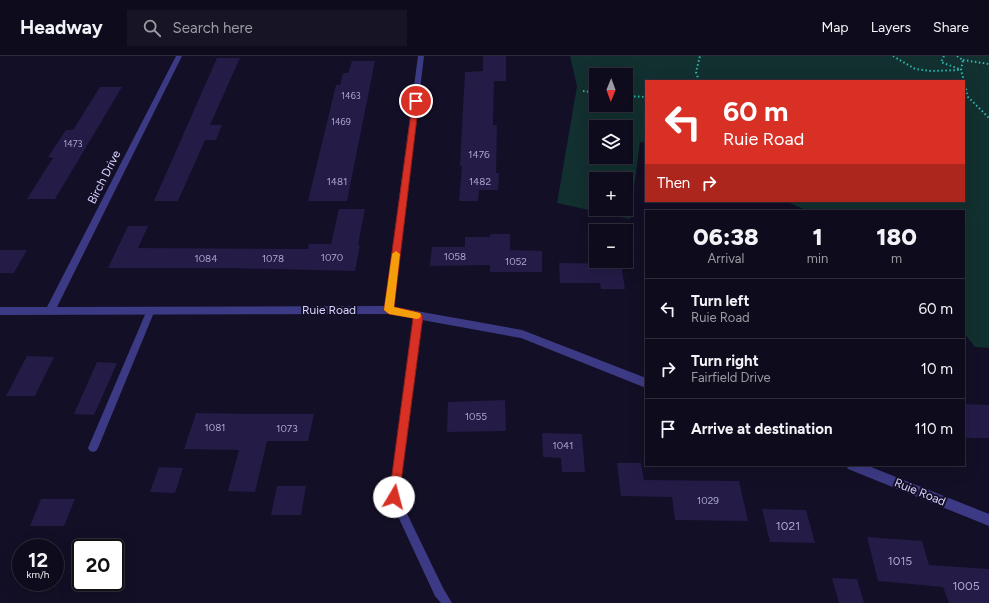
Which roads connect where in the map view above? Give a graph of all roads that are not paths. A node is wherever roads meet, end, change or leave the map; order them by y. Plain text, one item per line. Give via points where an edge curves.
1 (179, 56) edge
2 (421, 56) edge
3 (50, 310) junction
4 (151, 310) junction
5 (389, 310) junction
6 (0, 311) edge
7 (418, 316) junction
8 (645, 383) edge
9 (94, 448) dead end
10 (854, 466) edge
11 (989, 520) edge
12 (447, 603) edge

1 - 3 street, Birch Drive
2 - 5 street
3 - 4 street, Ruie Road
3 - 6 street, Ruie Road
4 - 5 street, Ruie Road
4 - 9 lane
5 - 7 street, Ruie Road
7 - 8 street, Ruie Road via 522,334
7 - 12 lane via 394,497 439,592
10 - 11 street, Ruie Road

